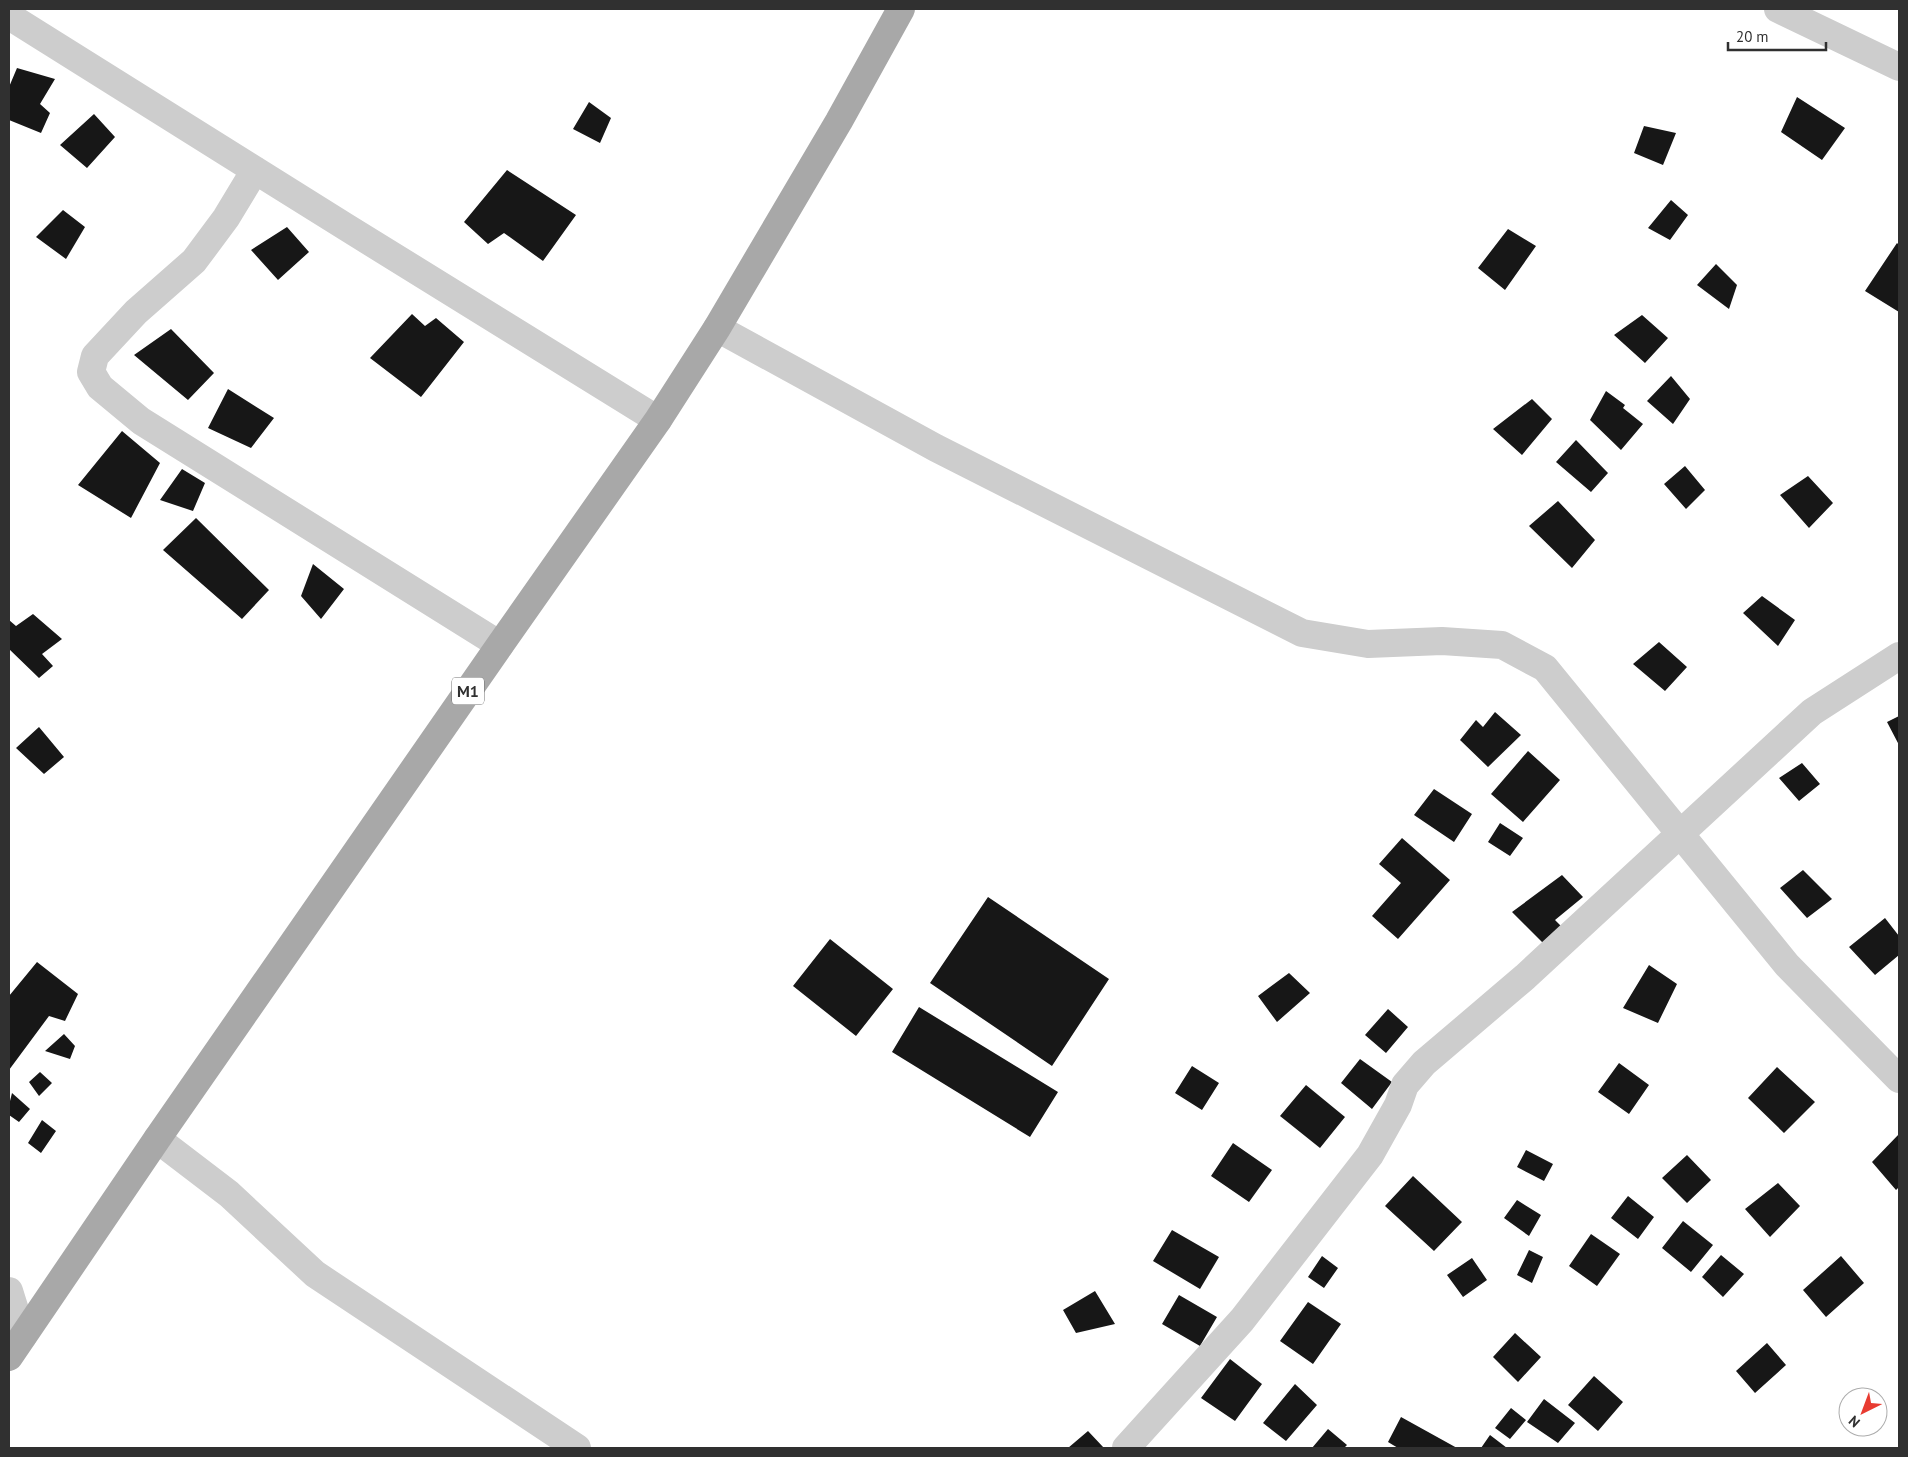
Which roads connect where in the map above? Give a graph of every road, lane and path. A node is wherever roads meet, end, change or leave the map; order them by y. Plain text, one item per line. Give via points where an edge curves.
1 (901, 9) edge
2 (1778, 9) edge
3 (9, 16) edge
4 (1899, 67) edge
5 (255, 170) junction
6 (717, 328) junction
7 (658, 420) junction
8 (500, 644) junction
9 (1899, 656) edge
10 (1680, 832) junction
11 (1899, 1079) edge
12 (157, 1139) junction
13 (9, 1292) edge
14 (16, 1347) edge
15 (577, 1448) edge
16 (1126, 1448) edge

1 - 6 main road, M1
2 - 4 street
3 - 5 street
5 - 7 street
5 - 8 street via 226,218 194,261 136,312 96,356 91,372 100,387 140,421
6 - 7 main road, M1
6 - 10 street via 936,448 1302,633 1368,644 1442,641 1502,645 1545,668
7 - 8 main road, M1
8 - 12 main road, M1
9 - 10 street via 1812,712
10 - 11 street via 1787,965
10 - 16 street via 1525,977 1424,1063 1404,1085 1398,1105 1370,1155 1242,1320
12 - 14 main road, M1
12 - 15 street via 228,1194 315,1274
13 - 14 street

